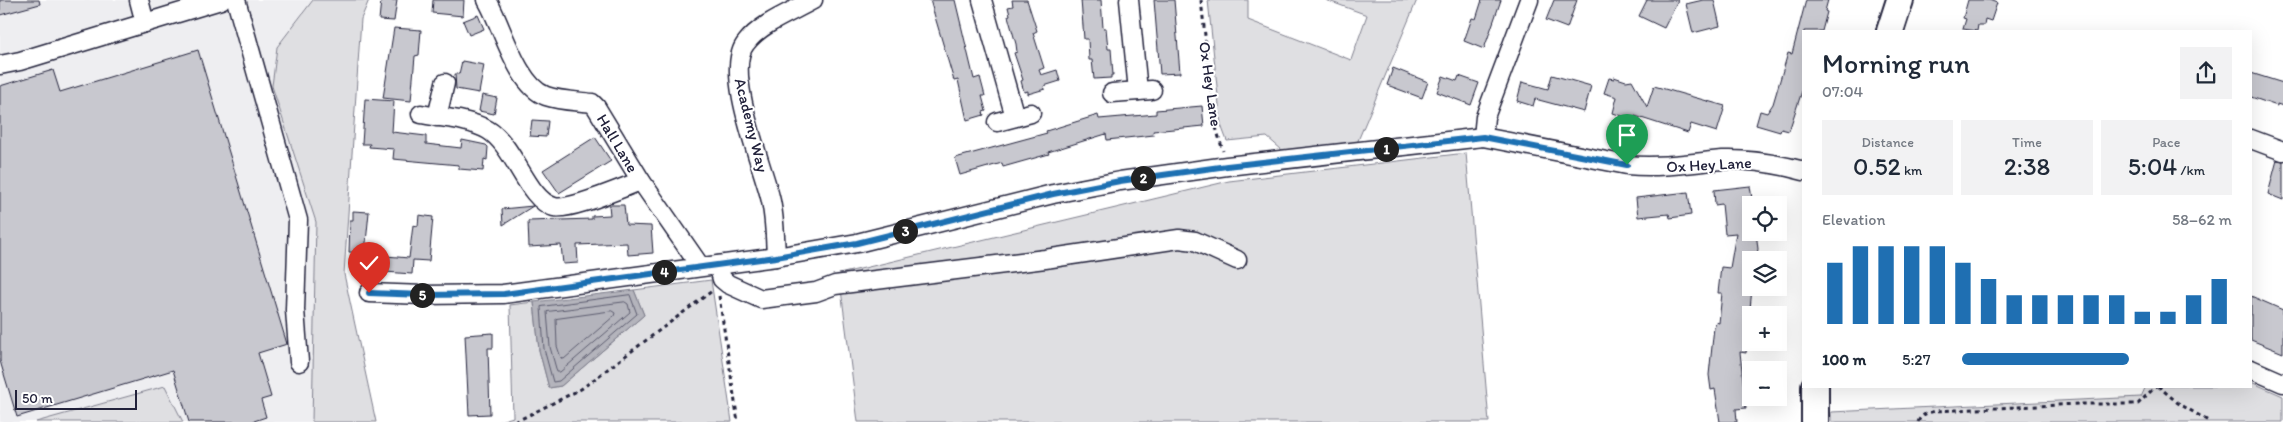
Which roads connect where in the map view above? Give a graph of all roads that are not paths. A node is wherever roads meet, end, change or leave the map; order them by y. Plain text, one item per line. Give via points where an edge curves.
1 (139, 0) edge
2 (221, 0) edge
3 (236, 0) edge
4 (487, 0) edge
5 (813, 0) edge
6 (982, 0) edge
7 (1129, 0) edge
8 (1529, 0) edge
9 (1900, 0) edge
10 (145, 23) junction
11 (1890, 30) edge
12 (0, 65) edge
13 (445, 83) dead end
14 (1112, 93) dead end
15 (997, 122) dead end
16 (1483, 137) junction
17 (2252, 139) edge
18 (2283, 151) edge
19 (1802, 171) edge
20 (641, 181) junction
21 (776, 257) junction
22 (1237, 260) dead end
23 (710, 266) junction
24 (369, 293) dead end
25 (299, 362) dead end
26 (2252, 369) edge
27 (2283, 383) edge
28 (1815, 388) edge
29 (1815, 422) edge

1 - 10 street
2 - 10 street
3 - 25 street via 298,220 296,310
4 - 20 street, Hall Lane via 515,64 546,96 592,104
5 - 21 street, Academy Way via 759,31 745,43 739,55 740,93 770,198
6 - 15 street via 1023,115
7 - 14 street via 1145,90
8 - 16 street via 1485,117
9 - 11 highway
10 - 12 street
13 - 20 street via 429,116 475,125 498,138 537,196 554,207 572,205
16 - 19 street, Ox Hey Lane via 1627,165 1647,167 1725,160 1758,161
16 - 21 street, Ox Hey Lane via 1120,181 1053,194 857,243
17 - 18 street
20 - 23 street, Hall Lane
21 - 23 street, Ox Hey Lane
22 - 23 street, Hall Lane via 1195,240 1179,239 835,285 816,292 762,299 728,284
23 - 24 street, Ox Hey Lane via 504,294
26 - 27 street
28 - 29 highway

